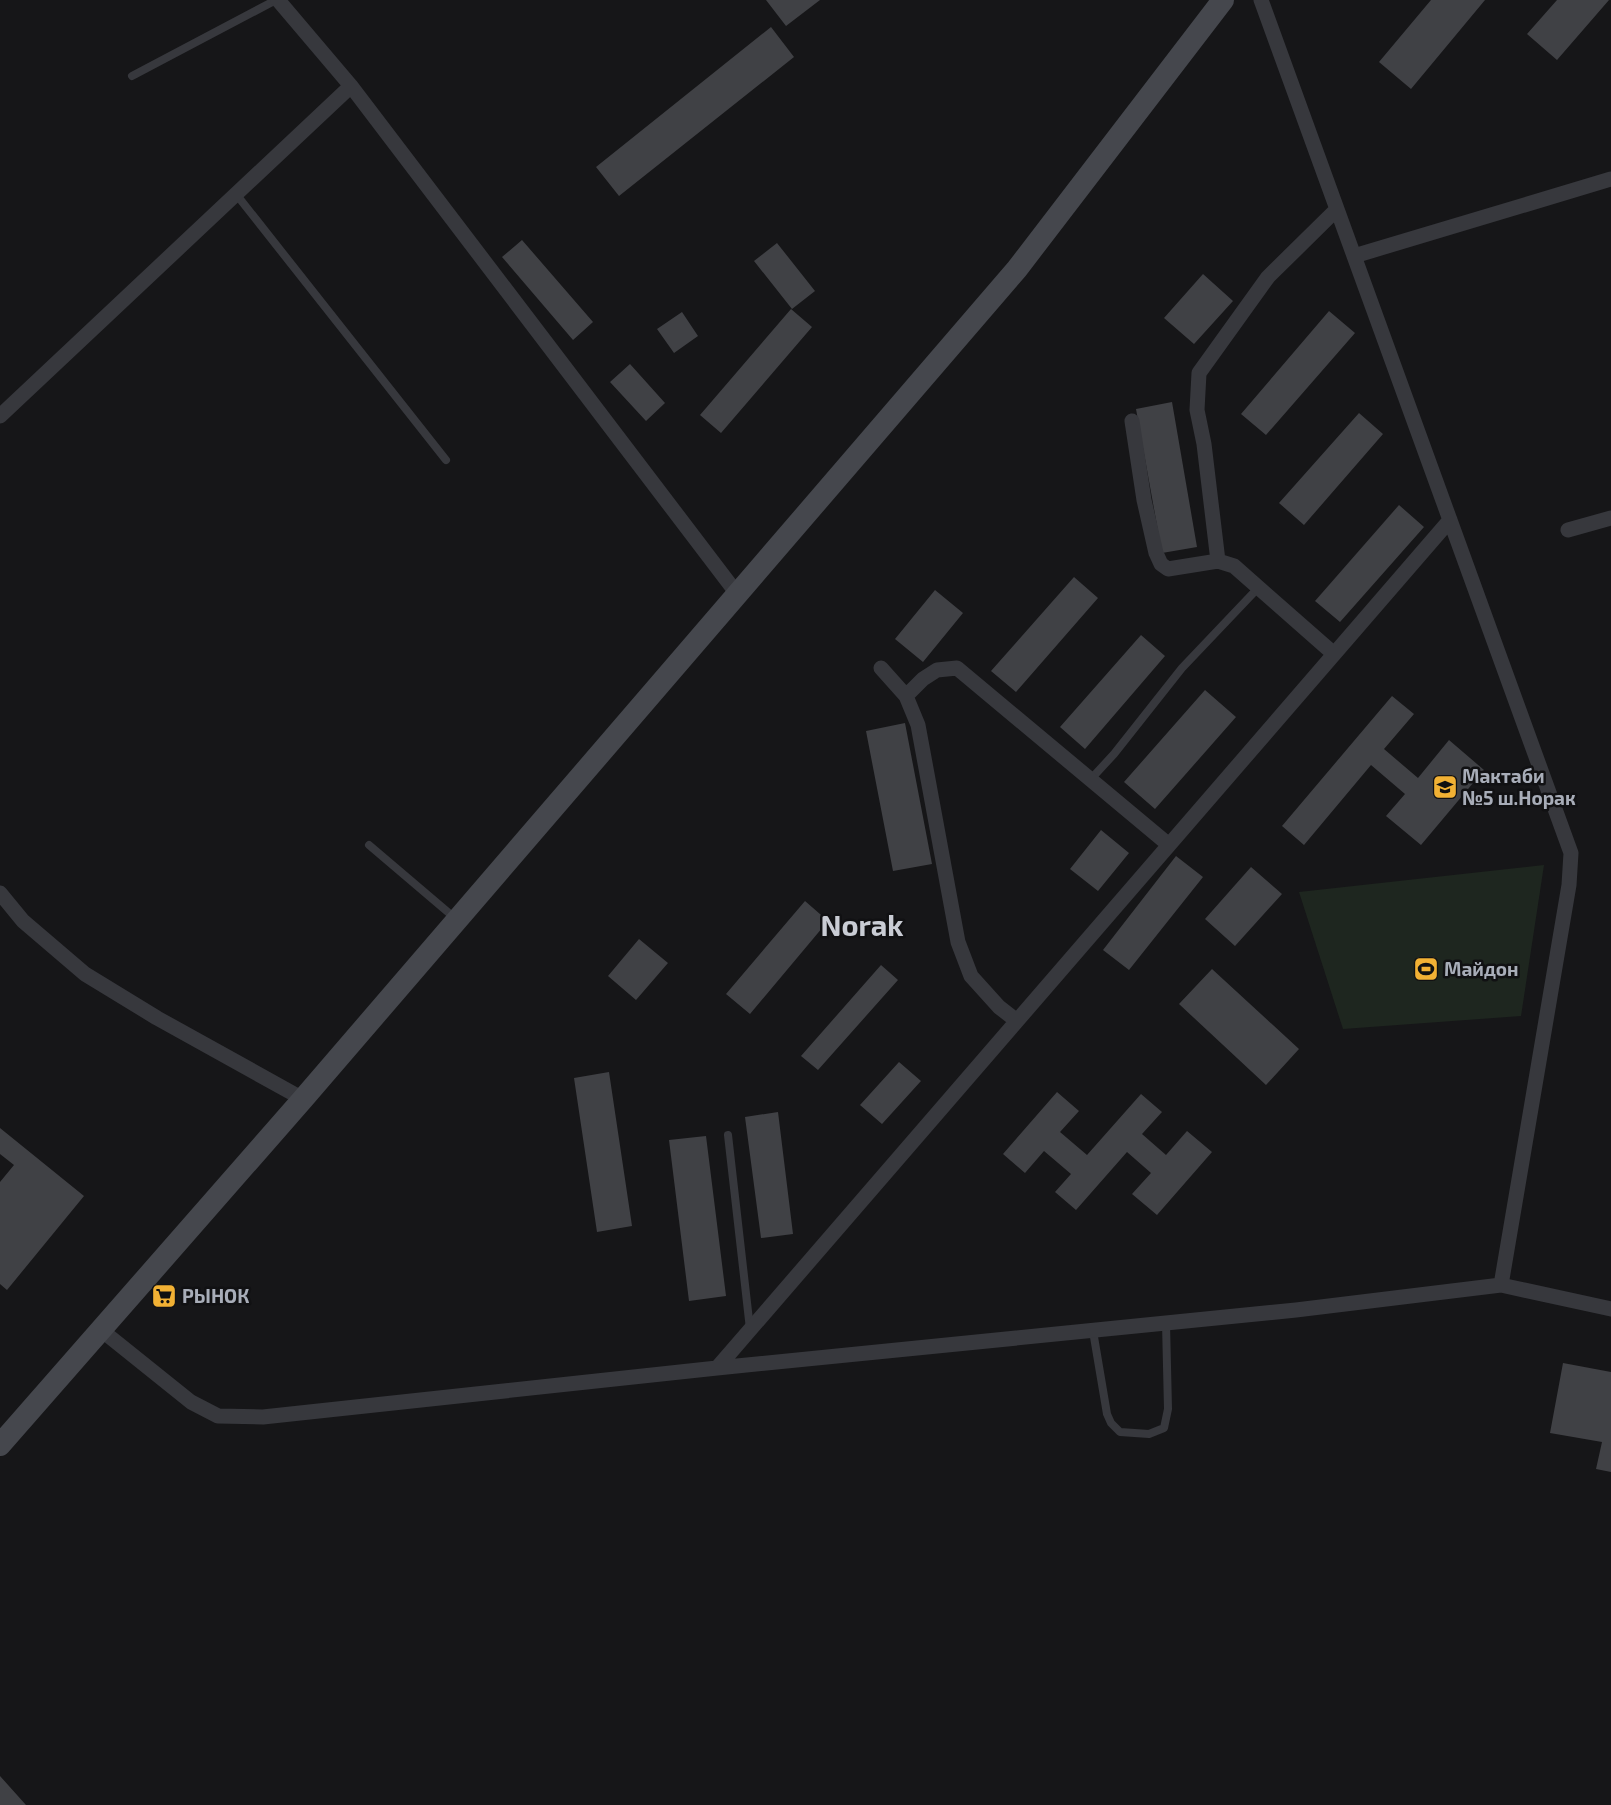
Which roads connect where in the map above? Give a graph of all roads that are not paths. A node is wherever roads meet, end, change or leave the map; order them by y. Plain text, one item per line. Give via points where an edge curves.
1 (277, 0) edge
2 (1223, 0) edge
3 (1261, 0) edge
4 (132, 76) dead end
5 (351, 86) junction
6 (1611, 179) edge
7 (236, 194) junction
8 (1337, 209) junction
9 (1354, 256) junction
10 (0, 416) edge
11 (1132, 421) dead end
12 (446, 460) dead end
13 (1611, 518) edge
14 (1450, 520) junction
15 (1568, 530) dead end
16 (1218, 561) junction
17 (1260, 588) junction
18 (738, 595) junction
19 (1334, 654) junction
20 (881, 668) dead end
21 (906, 696) junction
22 (1090, 780) junction
23 (369, 845) dead end
24 (1169, 845) junction
25 (0, 893) edge
26 (457, 920) junction
27 (1016, 1021) junction
28 (303, 1099) junction
29 (728, 1135) dead end
30 (1501, 1285) junction
31 (1611, 1309) edge
32 (1166, 1323) junction
33 (100, 1329) junction
34 (750, 1330) junction
35 (1093, 1331) junction
36 (717, 1368) junction
37 (0, 1445) edge

1 - 4 lane
1 - 5 street
2 - 18 main road via 1017,269
3 - 8 street
5 - 7 street
5 - 18 street
6 - 9 street
7 - 10 street
7 - 12 lane
8 - 9 street
8 - 16 street via 1268,277 1199,373 1197,410
9 - 14 street
11 - 16 street via 1144,500 1161,564 1168,568
13 - 15 street
14 - 19 street
14 - 30 street via 1571,853 1569,885
16 - 17 street via 1234,566
17 - 19 street
17 - 22 lane via 1182,668
18 - 26 main road
19 - 24 street
20 - 21 street
21 - 22 street via 937,670 957,668
21 - 27 street via 918,725 958,942 971,976
22 - 24 street
23 - 26 lane
24 - 27 street
25 - 28 street via 23,921 85,974
26 - 28 main road
27 - 34 street
28 - 33 main road
29 - 34 lane
30 - 31 street
30 - 32 street
32 - 35 street
32 - 35 lane via 1168,1409 1164,1428 1150,1434 1120,1432 1111,1423
33 - 36 street via 191,1402 218,1416 262,1417
33 - 37 main road
34 - 36 street
35 - 36 street

